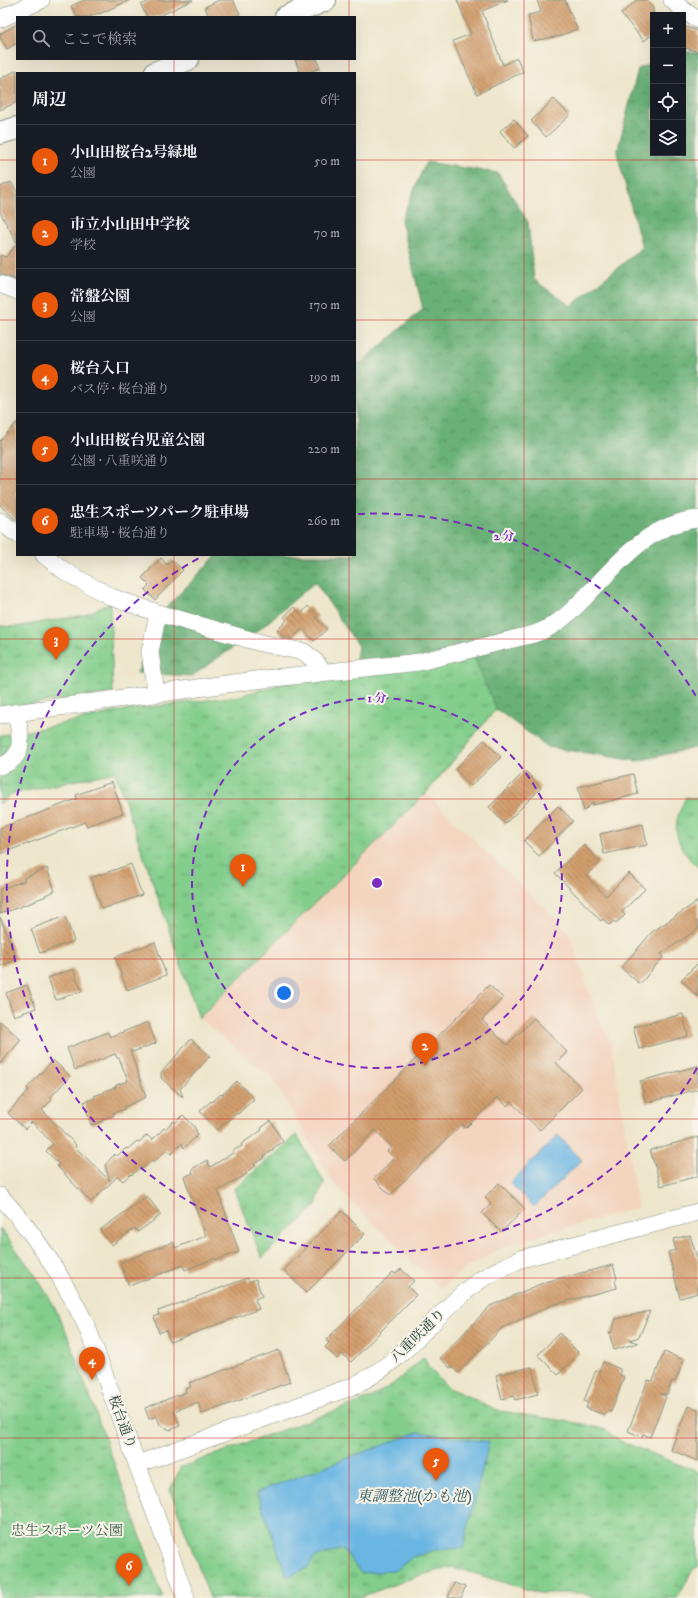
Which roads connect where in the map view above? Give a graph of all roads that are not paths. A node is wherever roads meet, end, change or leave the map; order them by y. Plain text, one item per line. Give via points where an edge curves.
1 (41, 0) edge
2 (325, 0) edge
3 (672, 0) edge
4 (288, 16) edge
5 (0, 19) edge
6 (698, 20) edge
7 (16, 128) edge
8 (0, 132) edge
9 (0, 284) edge
10 (16, 291) edge
11 (698, 519) edge
12 (0, 521) edge
13 (16, 533) edge
14 (45, 556) edge
15 (158, 613) junction
16 (323, 672) junction
17 (156, 694) junction
18 (8, 713) edge
19 (0, 766) edge
20 (0, 1196) edge
21 (698, 1212) edge
22 (138, 1464) junction
23 (186, 1598) edge

1 - 5 street
2 - 4 main road
3 - 6 street
7 - 8 main road
9 - 10 street
11 - 16 street via 677,523 648,536 608,573 573,611 546,630 420,662
12 - 13 street
14 - 15 street via 66,572 111,597
15 - 16 street via 261,643 304,652
15 - 17 street via 150,652
16 - 17 street
17 - 18 street
18 - 19 street via 19,733 20,744 18,754
20 - 22 street, 桜台通り via 35,1238 77,1306
21 - 22 street, 八重咲通り via 521,1259 498,1269 450,1304 395,1360 375,1375 353,1386
22 - 23 street, 桜台通り

